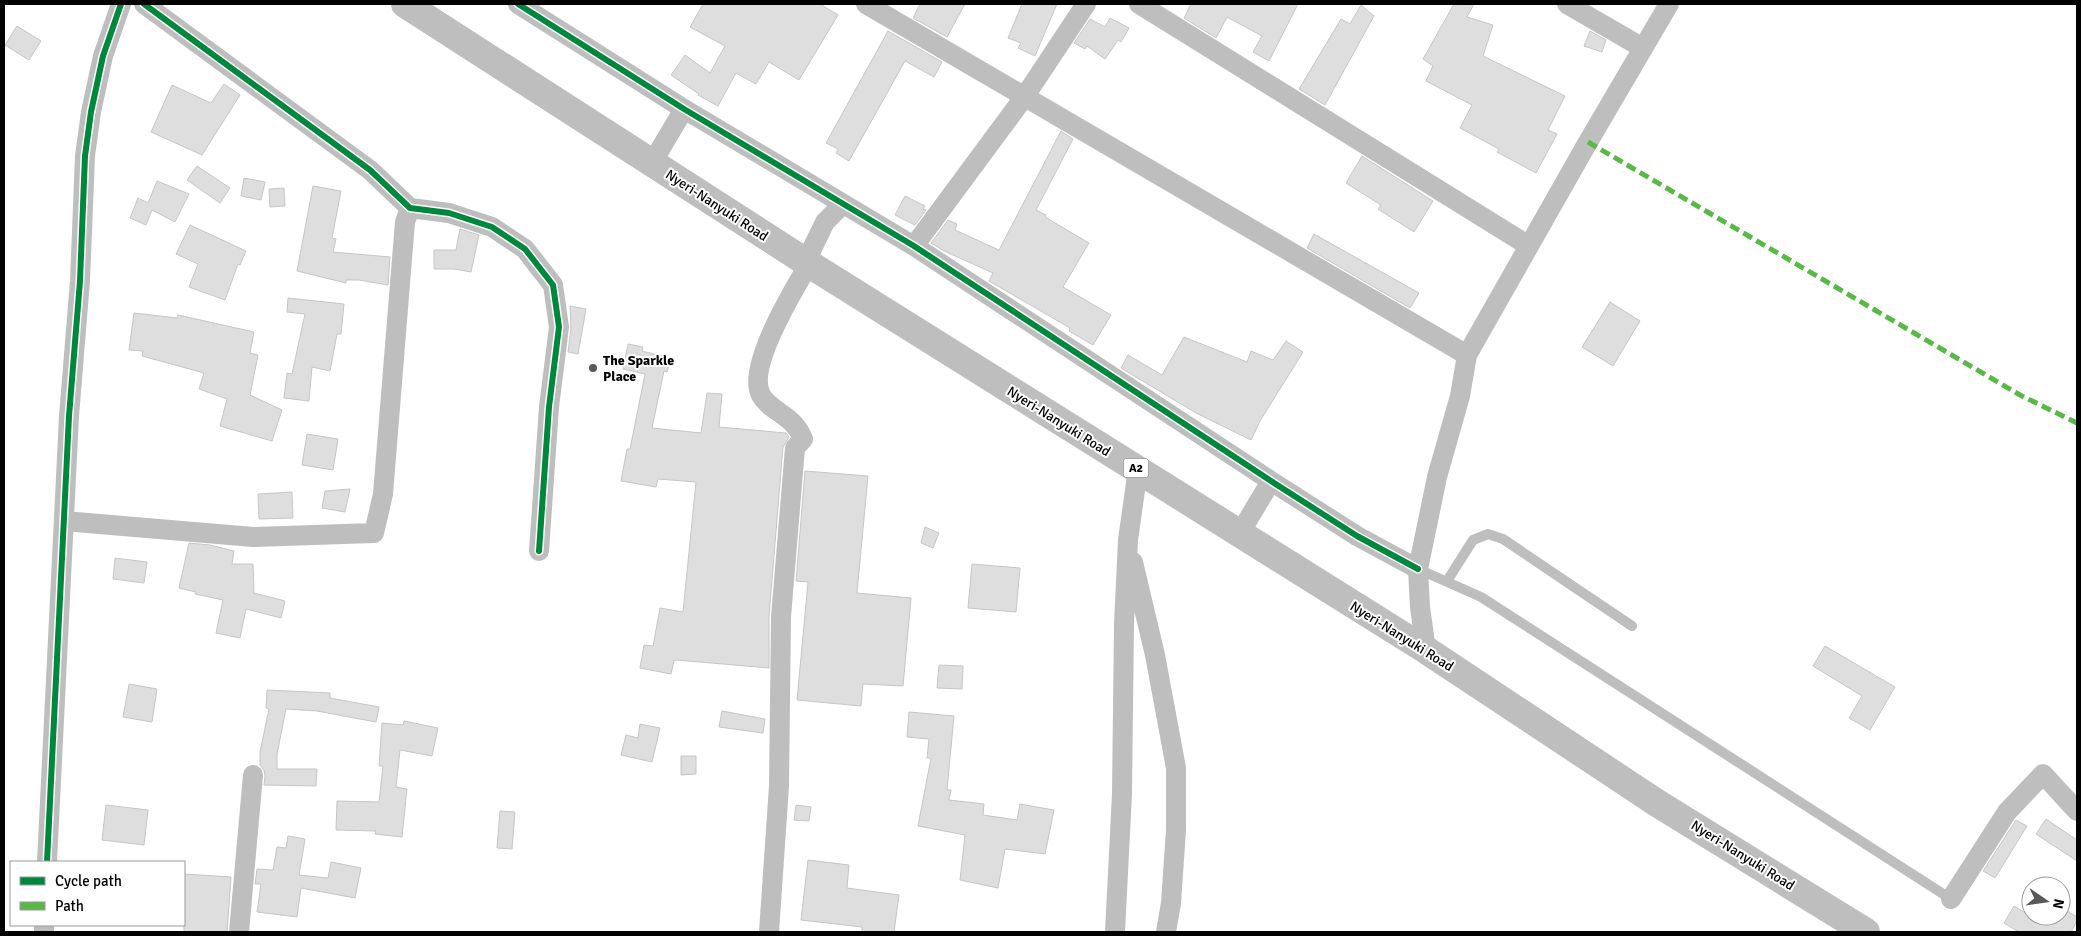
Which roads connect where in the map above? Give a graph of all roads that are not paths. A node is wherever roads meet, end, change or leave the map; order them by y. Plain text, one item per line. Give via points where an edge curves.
1 (120, 4) edge
2 (144, 4) edge
3 (405, 4) edge
4 (518, 4) edge
5 (866, 4) edge
6 (1086, 4) edge
7 (1140, 4) edge
8 (1567, 4) edge
9 (1669, 4) edge
10 (1643, 48) junction
11 (1026, 96) junction
12 (684, 109) junction
13 (652, 163) junction
14 (843, 204) junction
15 (410, 208) junction
16 (914, 246) junction
17 (1529, 246) junction
18 (806, 267) junction
19 (1467, 356) junction
20 (1138, 470) junction
21 (1271, 481) junction
22 (64, 522) junction
23 (1240, 533) junction
24 (1128, 540) junction
25 (539, 551) dead end
26 (1418, 568) junction
27 (1447, 581) junction
28 (1632, 626) dead end
29 (1426, 650) junction
30 (252, 775) dead end
31 (2077, 811) edge
32 (47, 861) edge
33 (1951, 900) joint
34 (239, 932) edge
35 (768, 932) edge
36 (1115, 932) edge
37 (1166, 932) edge
38 (1866, 932) edge

1 - 22 street via 103,56 86,156
2 - 15 street via 370,170
3 - 13 highway, Nyeri-Nanyuki Road / A2
4 - 12 street
5 - 11 street
6 - 11 street
7 - 17 street
8 - 10 street
9 - 10 street
10 - 17 street
11 - 16 street
11 - 19 street
12 - 13 street
12 - 14 street
13 - 18 highway, Nyeri-Nanyuki Road / A2
14 - 16 street
14 - 18 street via 825,222
15 - 22 street via 405,222 384,494 374,533 253,537
15 - 25 street via 449,213 492,227 525,249 553,286 559,327 549,407
16 - 21 street
17 - 19 street
18 - 20 highway, Nyeri-Nanyuki Road / A2
18 - 35 street via 774,326 759,372 758,387 765,400 799,429 803,439 795,448 781,616 779,786
19 - 26 street
20 - 23 highway, Nyeri-Nanyuki Road / A2
20 - 24 street
21 - 23 street
21 - 26 street via 1357,536
22 - 32 street
23 - 29 highway, Nyeri-Nanyuki Road / A2
24 - 36 street
24 - 37 street via 1155,655 1176,768 1176,830
26 - 27 lane
26 - 29 street
27 - 28 lane via 1472,540 1488,534 1503,539
27 - 33 lane via 1481,597
29 - 38 highway, Nyeri-Nanyuki Road / A2 via 1657,803
30 - 34 street
31 - 33 street via 2043,774 2007,812

